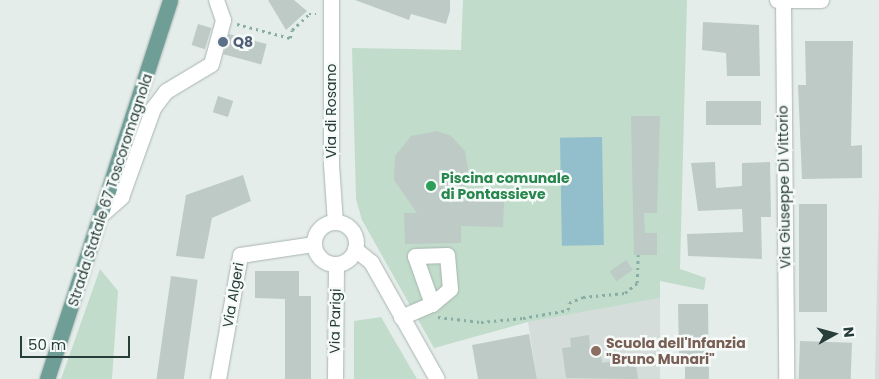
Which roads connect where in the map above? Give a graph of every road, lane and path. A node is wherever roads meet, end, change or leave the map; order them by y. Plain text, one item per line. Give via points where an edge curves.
1 (170, 0) edge
2 (216, 0) edge
3 (331, 0) edge
4 (777, 0) edge
5 (783, 0) edge
6 (822, 0) edge
7 (318, 14) dead end
8 (223, 20) junction
9 (104, 212) junction
10 (335, 222) junction
11 (314, 244) junction
12 (354, 249) junction
13 (638, 255) dead end
14 (336, 264) junction
15 (432, 304) joint
16 (402, 317) junction
17 (47, 379) edge
18 (218, 379) edge
19 (335, 379) edge
20 (437, 379) edge
21 (786, 379) edge

1 - 9 main road, Strada Statale 67 Toscoromagnola
2 - 8 street
3 - 10 street, Via di Rosano
4 - 5 street
5 - 6 street
5 - 21 street, Via Giuseppe Di Vittorio
7 - 8 path via 309,14 292,30 290,38
8 - 9 street via 211,64 166,91 154,108 121,197
9 - 17 main road, Strada Statale 67 Toscoromagnola
10 - 11 street via 321,227
10 - 12 street via 350,228
11 - 14 street via 322,260
11 - 18 street, Via Algeri via 240,255
12 - 14 street via 350,258
12 - 16 street via 371,262
13 - 15 path via 637,283 625,293 583,297 569,303 568,310 481,322 440,320
14 - 19 street, Via Parigi
15 - 16 street
16 - 20 street

